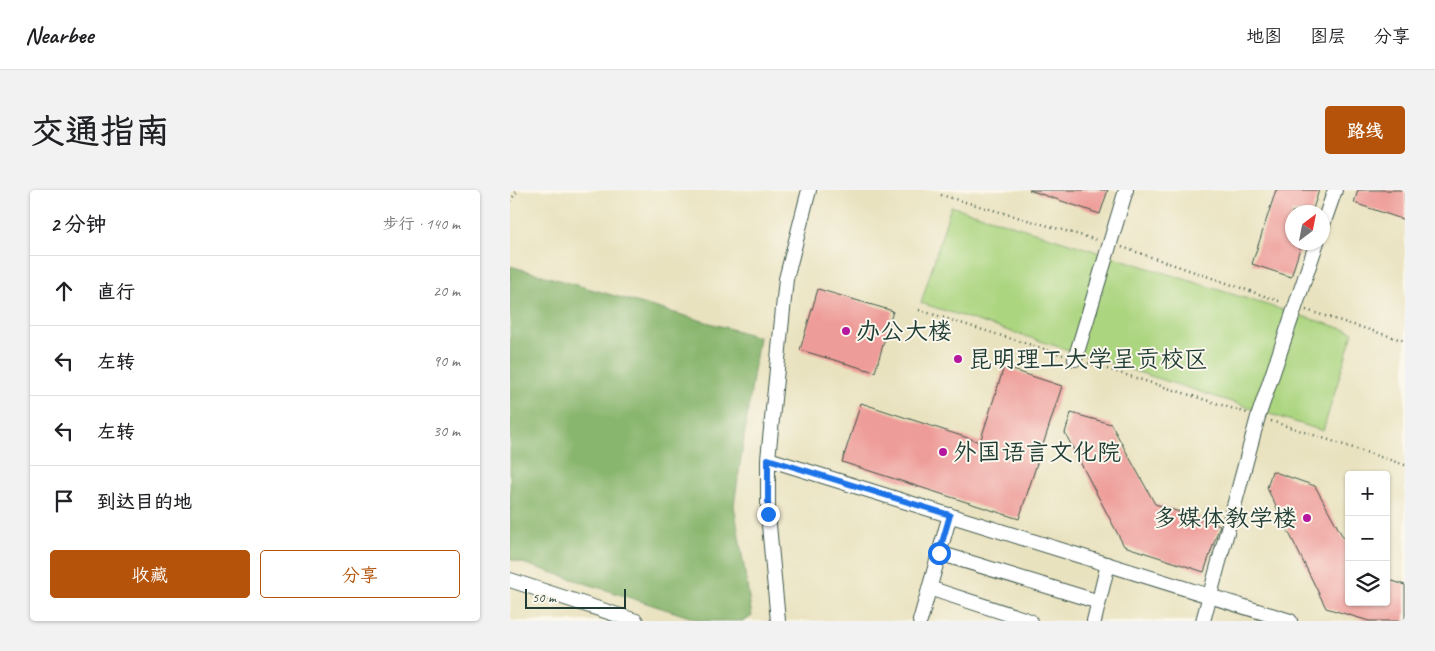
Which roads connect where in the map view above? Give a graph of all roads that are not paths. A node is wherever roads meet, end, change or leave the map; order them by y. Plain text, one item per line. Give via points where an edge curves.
1 (809, 190) edge
2 (1126, 190) edge
3 (1335, 190) edge
4 (1330, 205) edge
5 (1314, 250) edge
6 (1075, 359) road end
7 (768, 459) junction
8 (950, 515) junction
9 (939, 553) junction
10 (1108, 564) junction
11 (510, 580) edge
12 (929, 588) junction
13 (1209, 595) junction
14 (1099, 602) junction
15 (1253, 616) edge
16 (636, 621) edge
17 (778, 621) edge
18 (920, 621) edge
19 (1030, 621) edge
20 (1094, 621) edge
21 (1203, 621) edge
22 (1290, 621) edge

1 - 7 street via 786,279
2 - 6 street
3 - 4 street
5 - 13 street via 1258,417
7 - 8 street
7 - 17 street via 768,514
8 - 9 street
8 - 10 street
9 - 12 street
9 - 14 street
10 - 13 street
10 - 14 street
11 - 16 street
12 - 18 street
12 - 19 street
13 - 15 street
13 - 21 street
14 - 20 street
15 - 22 street

